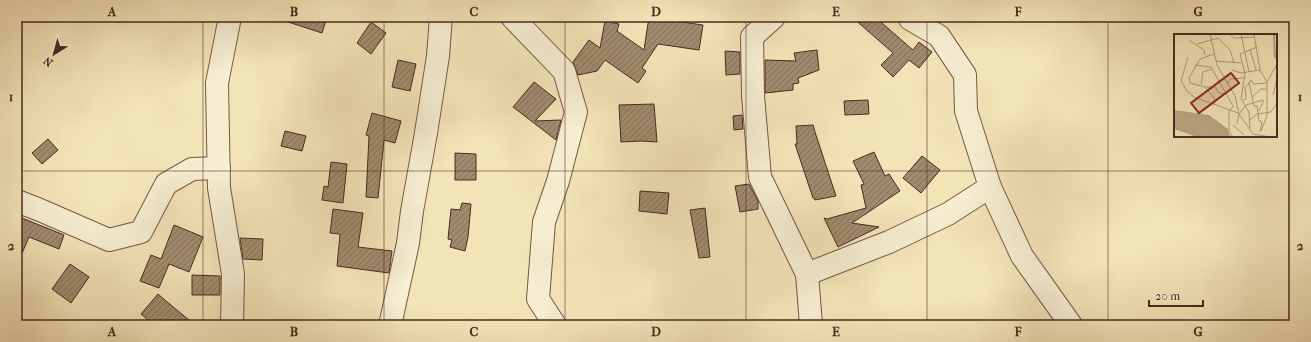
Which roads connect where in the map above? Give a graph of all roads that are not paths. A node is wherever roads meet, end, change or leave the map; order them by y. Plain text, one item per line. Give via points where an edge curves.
1 (230, 17) edge
2 (441, 17) edge
3 (512, 17) edge
4 (774, 17) edge
5 (909, 17) edge
6 (219, 168) junction
7 (990, 187) junction
8 (17, 201) edge
9 (807, 274) junction
10 (232, 325) edge
11 (390, 325) edge
12 (555, 325) edge
13 (810, 325) edge
14 (1070, 325) edge

1 - 6 street via 218,83
2 - 11 street via 438,56 408,243
3 - 12 street via 564,71 576,112 544,222 538,299
4 - 9 street via 752,37 753,96 760,176
5 - 7 street via 939,36 965,75 966,111
6 - 8 street via 192,169 166,184 141,232 109,240
6 - 10 street via 219,188 233,274
7 - 9 street via 948,214 896,239
7 - 14 street via 1022,256
9 - 13 street

